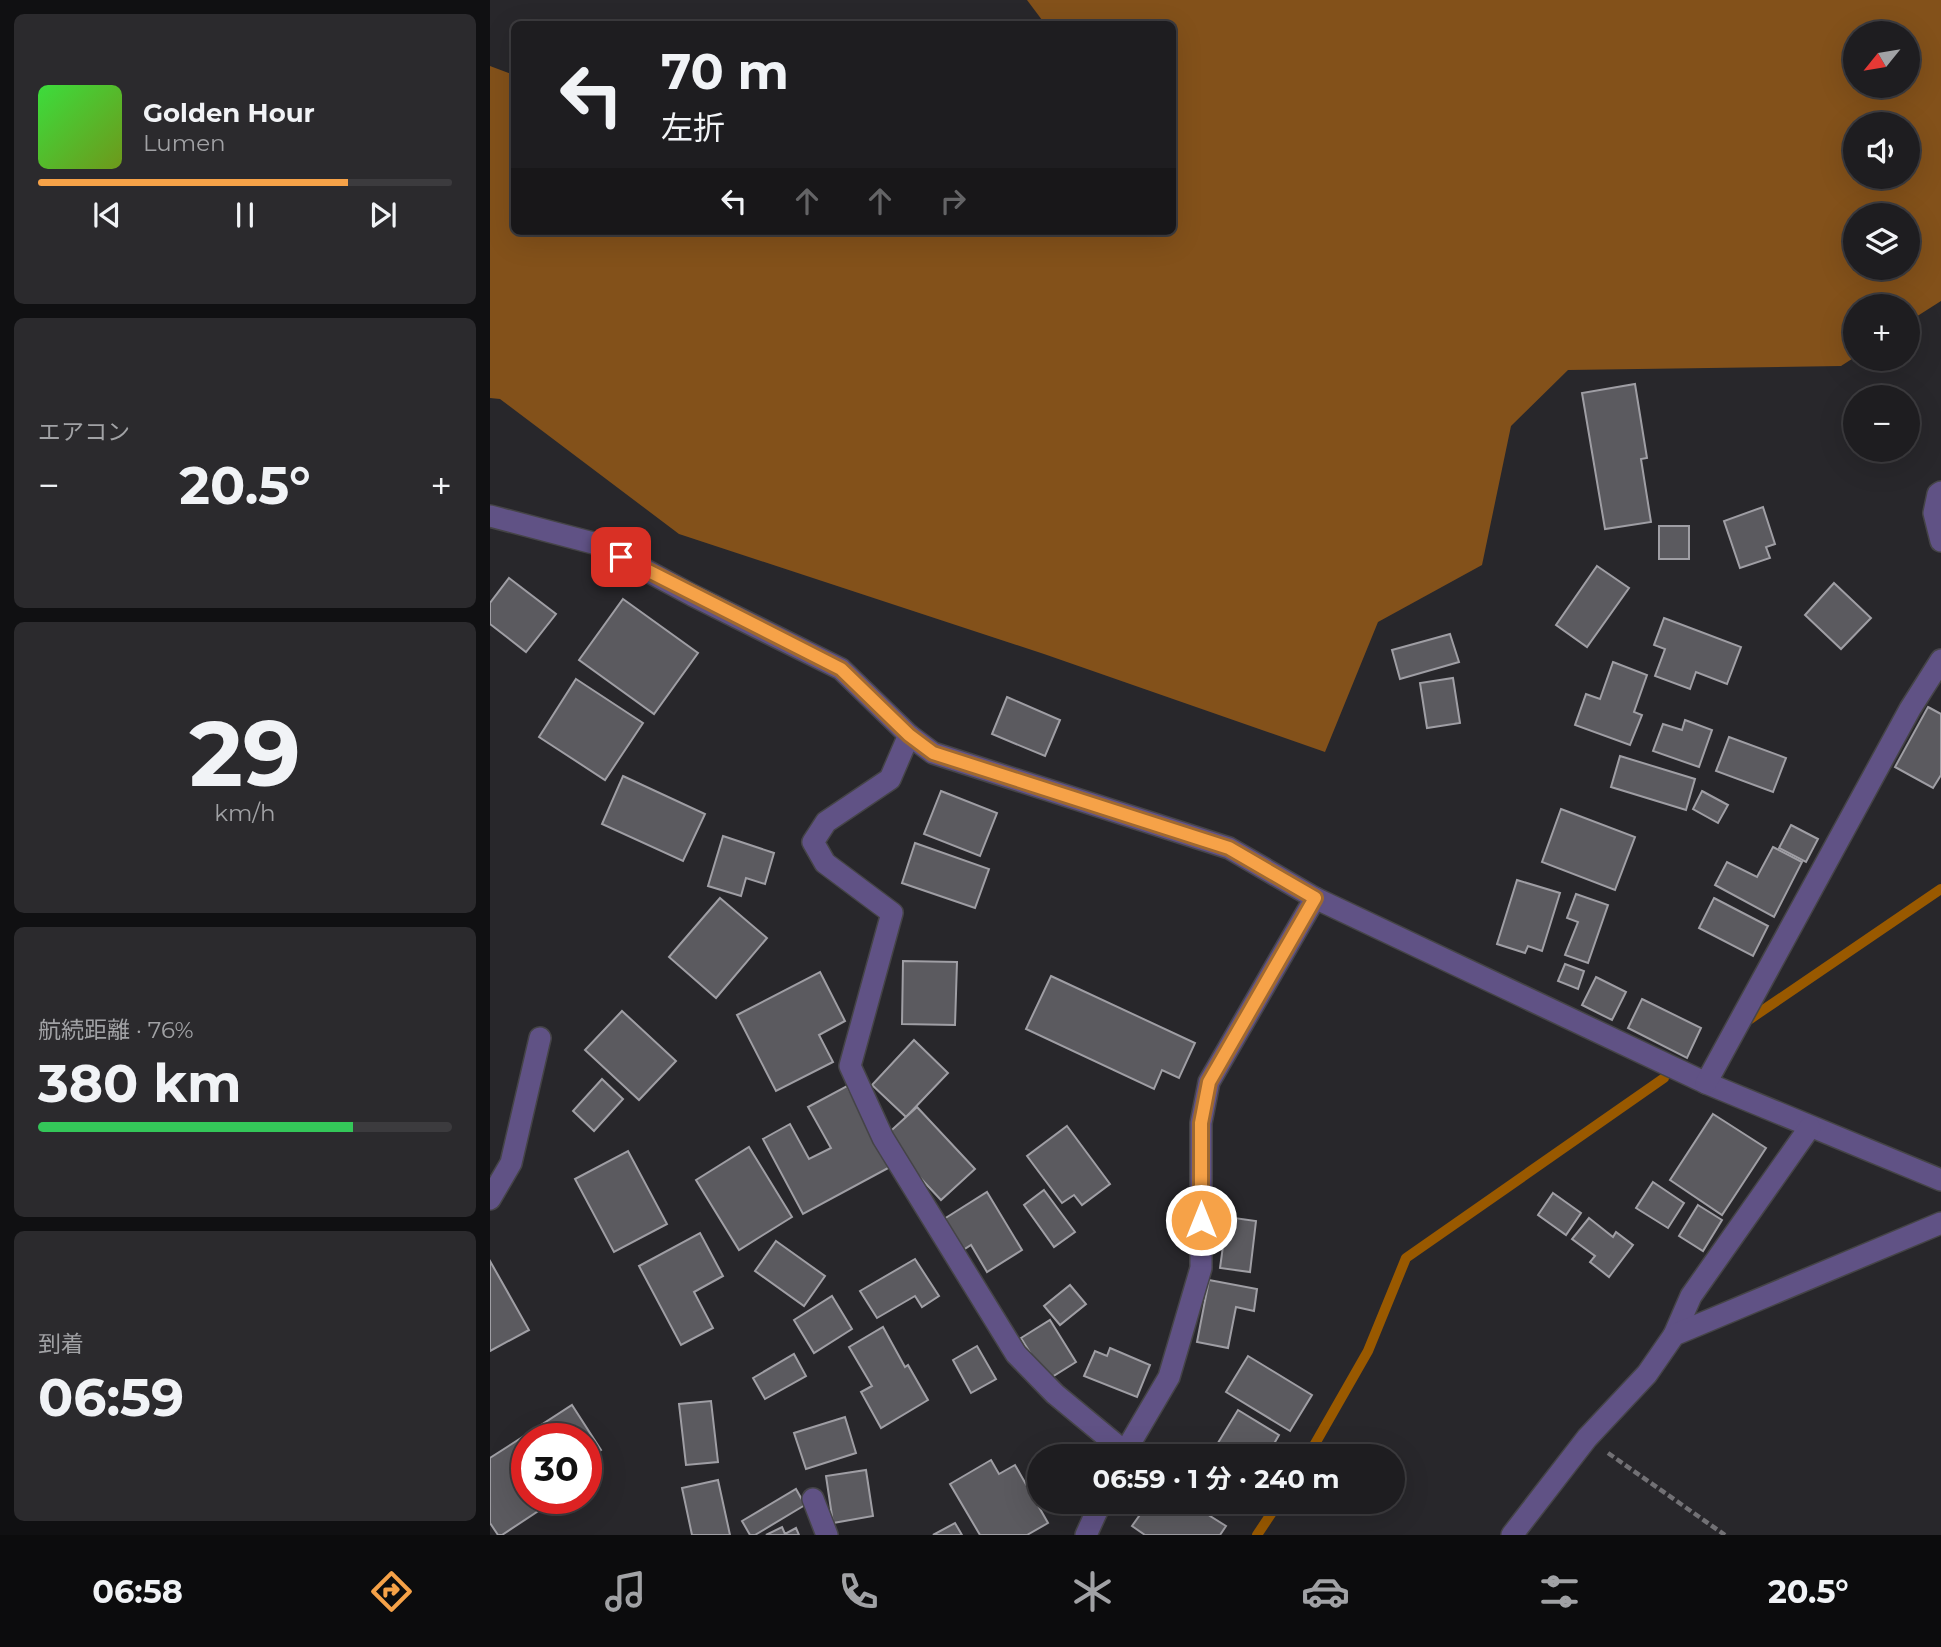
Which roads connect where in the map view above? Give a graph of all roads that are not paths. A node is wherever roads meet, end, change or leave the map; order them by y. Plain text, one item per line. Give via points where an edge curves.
1 (1941, 492) edge
2 (490, 516) edge
3 (1941, 541) edge
4 (1941, 660) edge
5 (909, 735) junction
6 (1315, 898) junction
7 (540, 1038) dead end
8 (1706, 1083) junction
9 (1810, 1127) junction
10 (1941, 1180) edge
11 (490, 1199) edge
12 (1941, 1223) edge
13 (1674, 1335) junction
14 (1112, 1444) edge
15 (1130, 1444) edge
16 (813, 1499) dead end
17 (1096, 1514) edge
18 (827, 1535) edge
19 (1086, 1535) edge
20 (1512, 1535) edge

1 - 3 street via 1934,513
2 - 5 street via 597,544 841,669
4 - 8 street via 1903,721
5 - 6 street via 933,753 1229,848
5 - 14 street via 890,779 827,822 813,842 825,863 892,913 850,1066 883,1138 1016,1354
6 - 8 street
6 - 15 street via 1209,1082 1201,1123 1200,1268 1169,1377
7 - 11 street via 512,1163
8 - 9 street
9 - 10 street
9 - 13 street via 1691,1296
12 - 13 street
13 - 20 street via 1647,1374 1587,1438
16 - 18 street
17 - 19 street

